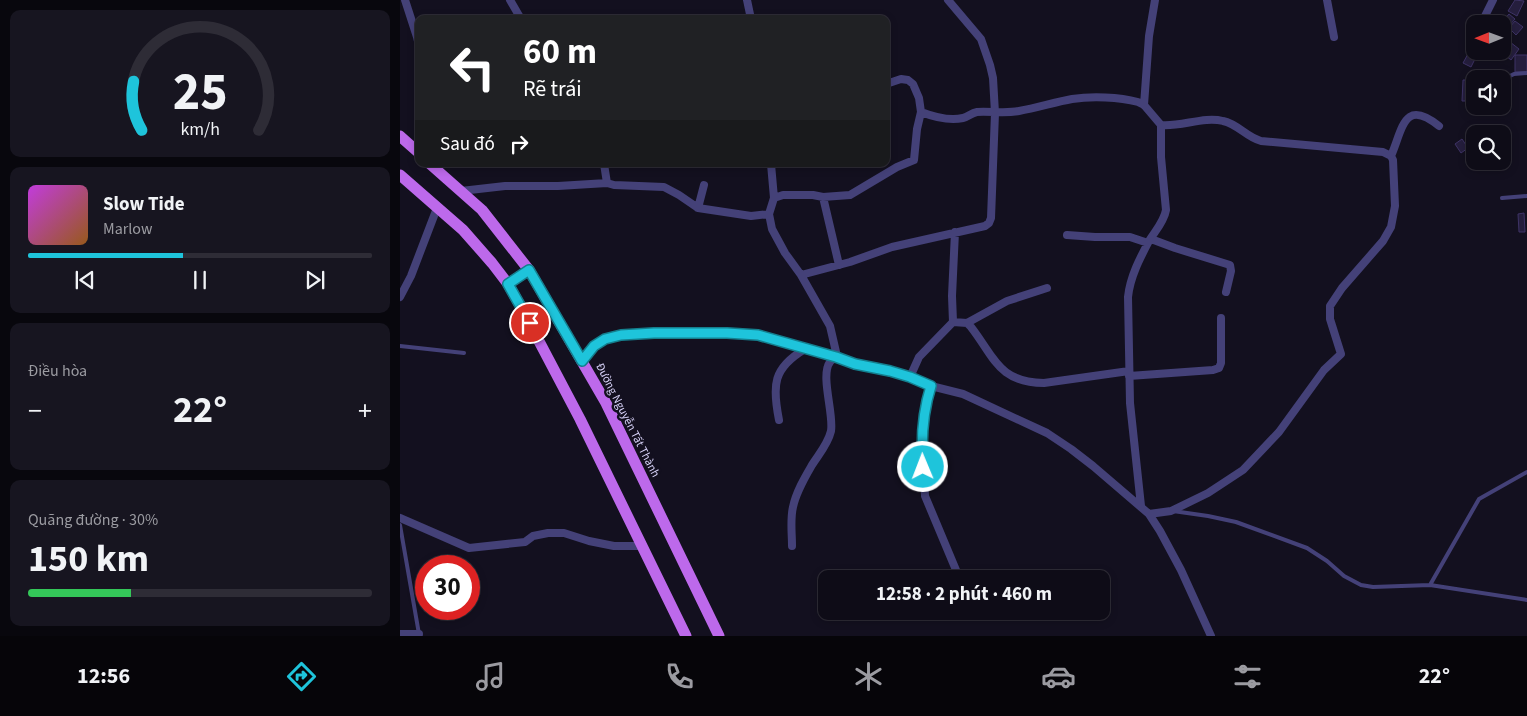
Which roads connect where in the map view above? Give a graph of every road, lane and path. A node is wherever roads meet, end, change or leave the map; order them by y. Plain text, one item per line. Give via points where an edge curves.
1 (405, 0) edge
2 (510, 0) edge
3 (747, 0) edge
4 (948, 0) edge
5 (1154, 0) edge
6 (1327, 0) edge
7 (1493, 0) edge
8 (519, 15) edge
9 (750, 15) edge
10 (1486, 15) edge
11 (415, 31) edge
12 (1334, 37) dead end
13 (1527, 74) edge
14 (1511, 76) edge
15 (890, 83) edge
16 (1144, 105) junction
17 (921, 112) junction
18 (995, 113) junction
19 (1161, 126) junction
20 (1439, 126) dead end
21 (400, 136) edge
22 (415, 149) edge
23 (1391, 156) junction
24 (435, 167) edge
25 (604, 167) edge
26 (771, 167) edge
27 (400, 175) edge
28 (607, 183) junction
29 (704, 185) dead end
30 (461, 191) junction
31 (1527, 196) edge
32 (774, 198) junction
33 (823, 198) junction
34 (1502, 198) dead end
35 (437, 208) junction
36 (698, 208) junction
37 (769, 214) junction
38 (955, 232) junction
39 (1068, 235) dead end
40 (1149, 241) junction
41 (839, 265) junction
42 (529, 270) junction
43 (801, 275) junction
44 (508, 284) junction
45 (1047, 288) dead end
46 (1226, 292) dead end
47 (400, 297) edge
48 (1221, 318) dead end
49 (953, 322) junction
50 (967, 323) junction
51 (400, 346) edge
52 (805, 349) junction
53 (464, 352) dead end
54 (836, 357) junction
55 (582, 361) junction
56 (1129, 374) junction
57 (910, 377) junction
58 (931, 386) junction
59 (779, 420) dead end
60 (1527, 472) edge
61 (1141, 506) junction
62 (1171, 511) junction
63 (1149, 514) junction
64 (400, 518) edge
65 (400, 525) edge
66 (643, 546) junction
67 (792, 546) dead end
68 (956, 570) edge
69 (1430, 585) junction
70 (1527, 600) edge
71 (400, 634) edge
72 (419, 635) edge
73 (686, 636) edge
74 (719, 636) edge
75 (1211, 636) edge

1 - 11 street
2 - 8 street
3 - 9 street
4 - 18 street via 981,39 993,78
5 - 16 street
6 - 12 street
7 - 10 street
13 - 14 lane
15 - 17 street via 901,79 913,84
16 - 18 street via 1131,100 1085,97
16 - 19 street
17 - 18 street via 952,119 978,112
17 - 33 street via 914,160 897,166 850,195
18 - 38 street via 990,221 985,226
19 - 23 street via 1219,120 1229,122 1249,137 1261,141 1383,152
19 - 40 street via 1166,210 1162,223
20 - 23 street via 1425,116 1412,115 1406,121
21 - 22 main road
23 - 62 street via 1395,195 1391,227 1330,306 1330,319 1341,354 1324,370 1279,432 1243,470 1208,493
24 - 30 main road, Đường Nguyễn Tất Thành
25 - 28 street
26 - 32 street
27 - 35 main road
28 - 30 street via 505,186
28 - 36 street via 614,186 664,187
29 - 36 street
30 - 42 main road, Đường Nguyễn Tất Thành via 482,210
31 - 34 lane
32 - 33 street via 783,195
32 - 37 street
33 - 41 street
35 - 44 main road via 463,230
35 - 47 street
36 - 37 street via 751,216
37 - 43 street via 772,229
38 - 41 street via 892,247
38 - 49 street
39 - 40 street via 1130,237
40 - 46 street via 1230,265
40 - 56 street via 1129,289
41 - 43 street
42 - 44 main road
42 - 55 main road, Đường Nguyễn Tất Thành
43 - 54 street via 830,326
44 - 66 main road
45 - 50 street via 1007,301
48 - 56 street via 1220,368
49 - 50 street
49 - 57 street via 919,357
50 - 56 street via 991,358 1011,377 1044,383
51 - 53 lane
52 - 54 street
52 - 55 street via 758,335 654,333 605,339 594,346
52 - 59 street via 784,364 778,375 775,402
54 - 57 street
54 - 67 street via 827,369 832,428 793,507
55 - 74 main road, Đường Nguyễn Tất Thành via 606,403
56 - 61 street
57 - 58 street
58 - 61 street via 963,394 1047,433
58 - 68 street via 922,456 925,496
60 - 69 lane via 1479,499
61 - 63 street
62 - 63 street
62 - 69 lane via 1236,522 1307,548 1361,585
63 - 75 street via 1181,570
64 - 66 street via 469,548 525,542 533,536 548,533 564,533 614,546
65 - 72 lane
66 - 73 main road
69 - 70 lane
71 - 72 street

